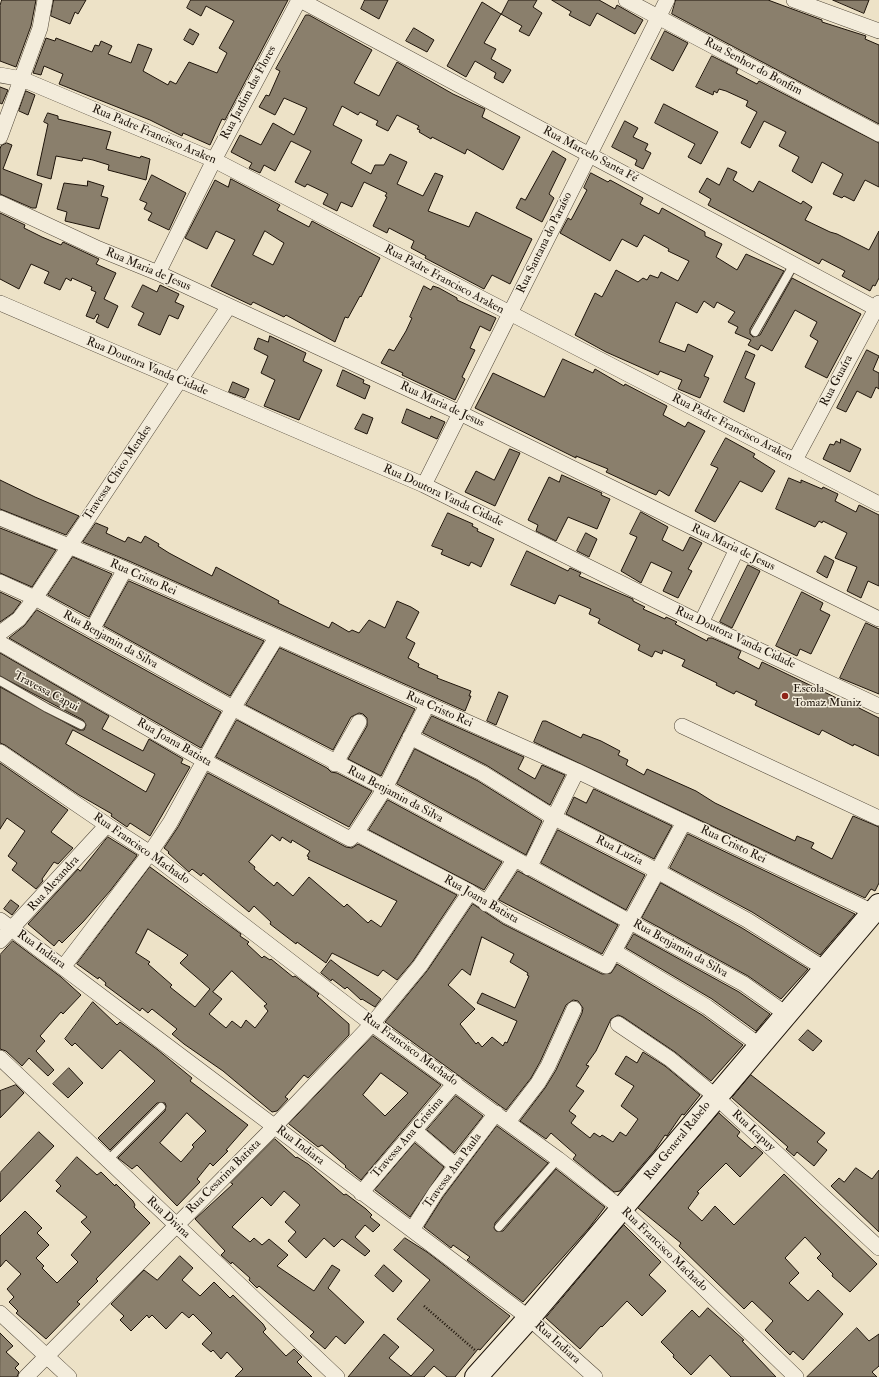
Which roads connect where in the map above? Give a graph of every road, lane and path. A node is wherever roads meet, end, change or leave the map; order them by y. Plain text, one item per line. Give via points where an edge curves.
1 (45, 0) edge
2 (299, 0) edge
3 (626, 0) edge
4 (667, 0) edge
5 (794, 0) edge
6 (659, 18) junction
7 (879, 31) edge
8 (0, 75) edge
9 (22, 79) junction
10 (879, 134) edge
11 (0, 137) edge
12 (589, 155) junction
13 (214, 160) junction
14 (0, 202) edge
15 (794, 264) junction
16 (158, 273) junction
17 (0, 303) edge
18 (229, 306) junction
19 (878, 307) edge
20 (510, 314) junction
21 (755, 332) dead end
22 (180, 381) junction
23 (460, 413) junction
24 (795, 460) junction
25 (424, 485) junction
26 (879, 504) edge
27 (0, 518) edge
28 (68, 547) junction
29 (737, 550) junction
30 (125, 569) junction
31 (0, 582) edge
32 (35, 598) junction
33 (879, 619) edge
34 (701, 623) junction
35 (92, 630) junction
36 (0, 633) edge
37 (276, 638) junction
38 (0, 643) edge
39 (0, 681) edge
40 (427, 705) junction
41 (879, 706) edge
42 (233, 708) junction
43 (359, 722) dead end
44 (81, 725) dead end
45 (682, 726) dead end
46 (410, 738) junction
47 (0, 752) edge
48 (203, 760) junction
49 (335, 764) junction
50 (577, 771) junction
51 (384, 788) junction
52 (553, 817) junction
53 (879, 818) edge
54 (684, 822) junction
55 (107, 825) junction
56 (353, 836) junction
57 (150, 852) junction
58 (514, 860) junction
59 (529, 868) junction
60 (656, 871) junction
61 (470, 892) junction
62 (486, 904) junction
63 (876, 908) edge
64 (0, 920) edge
65 (629, 921) junction
66 (12, 929) junction
67 (0, 941) edge
68 (615, 952) junction
69 (64, 966) junction
70 (825, 969) junction
71 (574, 1009) dead end
72 (786, 1014) junction
73 (372, 1024) junction
74 (618, 1024) dead end
75 (759, 1045) junction
76 (0, 1058) edge
77 (455, 1083) junction
78 (715, 1096) junction
79 (161, 1107) dead end
80 (496, 1113) junction
81 (508, 1122) junction
82 (275, 1126) junction
83 (416, 1131) junction
84 (558, 1159) junction
85 (108, 1160) junction
86 (456, 1166) junction
87 (361, 1193) junction
88 (622, 1209) junction
89 (176, 1225) junction
90 (499, 1227) dead end
91 (412, 1230) junction
92 (879, 1248) edge
93 (424, 1306) dead end
94 (0, 1313) edge
95 (529, 1318) junction
96 (46, 1357) junction
97 (483, 1370) edge
98 (26, 1377) edge
99 (69, 1377) edge
100 (337, 1377) edge
101 (595, 1377) edge
102 (796, 1377) edge

1 - 9 street via 40,28
2 - 12 street, Rua Marcelo Santa Fé
2 - 13 street, Rua Jardim das Flores
3 - 6 street, Rua Senhor do Bonfim
4 - 6 street, Rua Santana do Paraíso
5 - 7 street
6 - 10 street, Rua Senhor do Bonfim
6 - 12 street, Rua Santana do Paraíso
8 - 9 street, Rua Padre Francisco Araken
9 - 11 street
9 - 13 street, Rua Padre Francisco Araken
12 - 15 street, Rua Marcelo Santa Fé
12 - 20 street, Rua Santana do Paraíso
13 - 16 street, Rua Jardim das Flores
13 - 20 street, Rua Padre Francisco Araken
14 - 16 street, Rua Maria de Jesus via 99,249
15 - 19 street, Rua Marcelo Santa Fé
15 - 21 lane
16 - 18 street, Rua Maria de Jesus
17 - 22 street, Rua Doutora Vanda Cidade
18 - 22 street, Travessa Chico Mendes
18 - 23 street, Rua Maria de Jesus
19 - 24 street, Rua Guaíra
20 - 23 street, Rua Santana do Paraíso
20 - 24 street, Rua Padre Francisco Araken
22 - 25 street, Rua Doutora Vanda Cidade
22 - 28 street, Travessa Chico Mendes
23 - 25 street, Rua Santana do Paraíso
23 - 29 street, Rua Maria de Jesus
24 - 26 street, Rua Padre Francisco Araken
25 - 34 street, Rua Doutora Vanda Cidade
27 - 28 street, Rua Cristo Rei
28 - 30 street, Rua Cristo Rei
28 - 32 street, Travessa Chico Mendes
29 - 33 street, Rua Maria de Jesus
29 - 34 street
30 - 35 street
30 - 37 street, Rua Cristo Rei
31 - 32 street, Rua Benjamin da Silva
32 - 35 street, Rua Benjamin da Silva
32 - 36 street, Travessa Chico Mendes via 20,619
34 - 41 street, Rua Doutora Vanda Cidade
35 - 42 street, Rua Benjamin da Silva
37 - 40 street, Rua Cristo Rei
37 - 42 street
38 - 48 street, Rua Joana Batista
39 - 44 lane, Travessa Capui
40 - 46 street
40 - 50 street, Rua Cristo Rei
42 - 48 street
42 - 49 street, Rua Benjamin da Silva
43 - 49 street
45 - 53 street
46 - 51 street
46 - 52 street, Rua Luzia via 482,773
47 - 55 street, Rua Francisco Machado
48 - 56 street, Rua Joana Batista
48 - 57 street via 170,823
49 - 51 street, Rua Benjamin da Silva
50 - 52 street
50 - 54 street, Rua Cristo Rei
51 - 56 street
51 - 58 street, Rua Benjamin da Silva
52 - 59 street
52 - 60 street, Rua Luzia
54 - 60 street
54 - 63 street, Rua Cristo Rei
55 - 57 street, Rua Francisco Machado
55 - 66 street, Rua Alexandra
56 - 61 street, Rua Joana Batista
57 - 69 street
57 - 73 street, Rua Francisco Machado
58 - 59 street, Rua Benjamin da Silva
58 - 62 street
59 - 65 street, Rua Benjamin da Silva
60 - 65 street
60 - 70 street, Rua Luzia via 747,920
61 - 62 street, Rua Joana Batista
61 - 73 street, Rua Cesarina Batista via 420,966
62 - 68 street, Rua Joana Batista via 606,966
63 - 70 street, Rua General Rabelo
64 - 66 street, Rua Indiara
65 - 68 street
65 - 72 street, Rua Benjamin da Silva via 744,984
66 - 67 street, Rua Alexandra
66 - 69 street, Rua Indiara
68 - 75 street via 708,1007
69 - 82 street, Rua Indiara
70 - 72 street, Rua General Rabelo
71 - 81 street via 548,1066
72 - 75 street, Rua General Rabelo
73 - 77 street, Rua Francisco Machado
73 - 82 street, Rua Cesarina Batista
74 - 78 street, Rua Icapuy via 670,1059
75 - 78 street, Rua General Rabelo
76 - 85 street, Rua Divina
77 - 80 street, Rua Francisco Machado
77 - 83 street, Travessa Ana Cristina
78 - 88 street, Rua General Rabelo
78 - 92 street, Rua Icapuy
79 - 85 lane
80 - 81 street, Rua Francisco Machado
80 - 86 street, Travessa Ana Paula
81 - 84 street, Rua Francisco Machado
82 - 87 street, Rua Indiara
82 - 89 street, Rua Cesarina Batista
83 - 86 street
83 - 87 street, Travessa Ana Cristina
84 - 88 street, Rua Francisco Machado
84 - 90 lane
85 - 89 street, Rua Divina
86 - 91 street, Travessa Ana Paula
87 - 91 street, Rua Indiara
88 - 95 street, Rua General Rabelo
88 - 102 street, Rua Francisco Machado
89 - 96 street, Rua Cesarina Batista
89 - 100 street, Rua Divina
91 - 95 street, Rua Indiara
93 - 97 path
94 - 96 street
95 - 97 street, Rua General Rabelo
95 - 101 street, Rua Indiara
96 - 98 street, Rua Cesarina Batista
96 - 99 street

